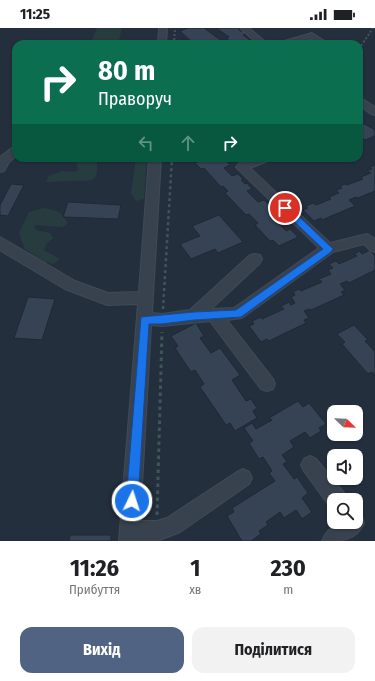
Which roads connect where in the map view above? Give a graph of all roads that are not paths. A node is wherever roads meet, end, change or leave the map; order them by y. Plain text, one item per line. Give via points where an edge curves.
1 (163, 28) edge
2 (244, 28) edge
3 (162, 40) edge
4 (259, 40) edge
5 (298, 40) edge
6 (318, 40) edge
7 (363, 103) edge
8 (375, 112) edge
9 (12, 153) edge
10 (154, 162) edge
11 (254, 162) edge
12 (0, 168) edge
13 (0, 242) edge
14 (375, 247) edge
15 (328, 249) junction
16 (255, 259) dead end
17 (146, 298) junction
18 (214, 315) junction
19 (194, 316) junction
20 (144, 320) junction
21 (267, 384) dead end
22 (310, 465) dead end
23 (243, 478) dead end
24 (332, 493) edge
25 (347, 529) edge
26 (129, 536) edge
27 (332, 541) edge

1 - 3 street
2 - 4 street
5 - 6 street via 312,36
7 - 8 street
9 - 12 street
10 - 17 street
11 - 15 street via 242,167
13 - 17 street via 70,285 107,299
14 - 15 street via 368,240
15 - 18 street via 237,314
16 - 19 street
17 - 20 street
18 - 19 street
18 - 21 street
19 - 20 street
20 - 26 street
22 - 24 street
23 - 26 street via 173,525
25 - 27 street

